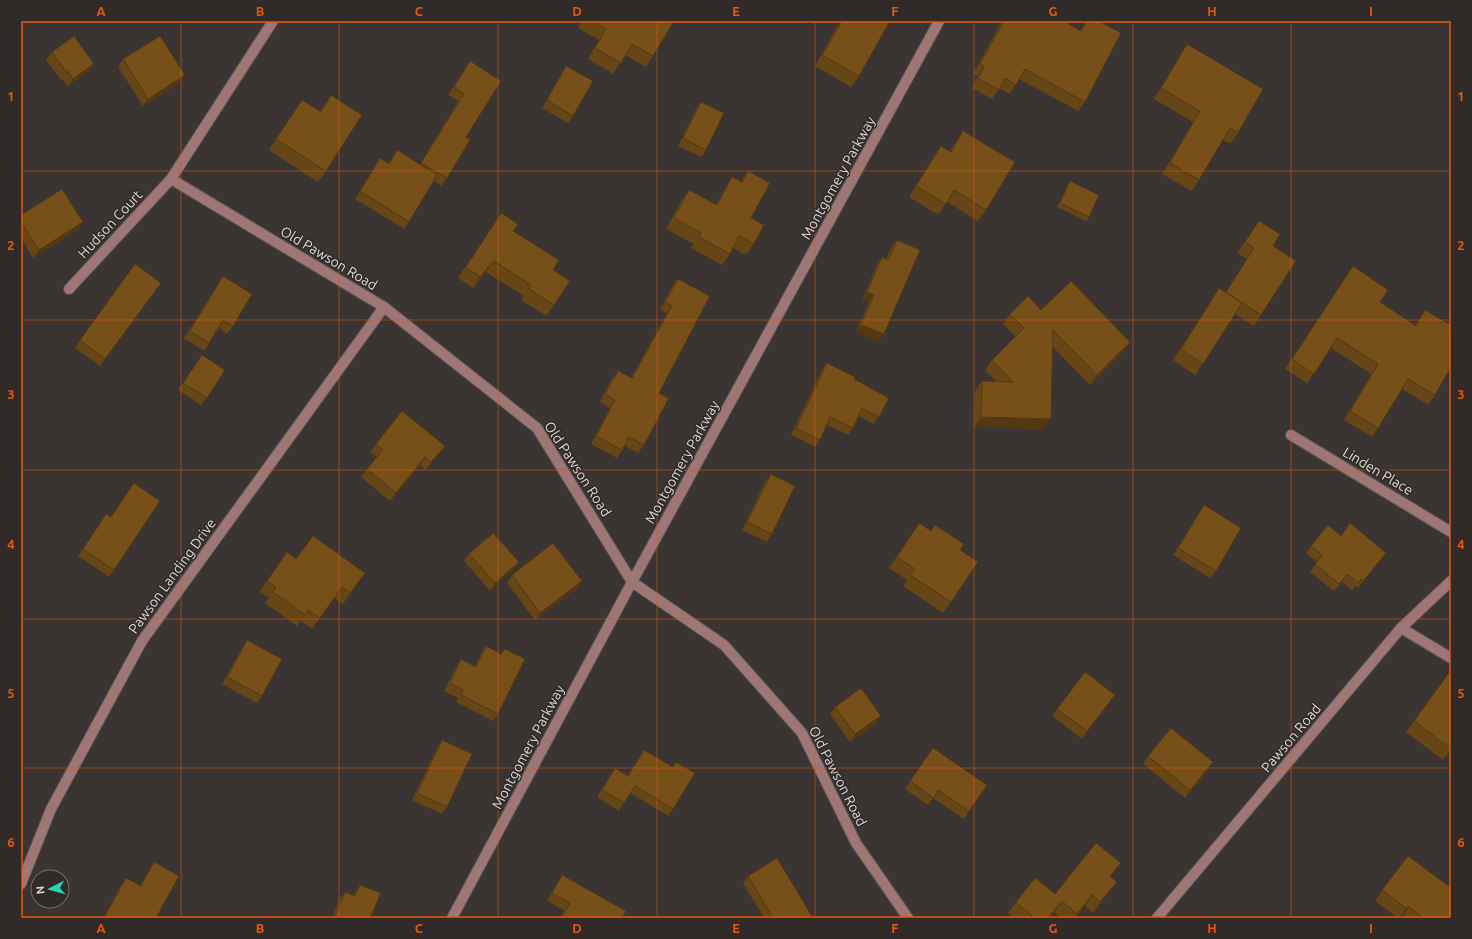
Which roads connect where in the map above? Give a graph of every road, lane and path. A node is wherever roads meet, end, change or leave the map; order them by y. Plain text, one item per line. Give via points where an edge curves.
1 (273, 21) edge
2 (939, 21) edge
3 (171, 179) junction
4 (69, 289) dead end
5 (384, 307) junction
6 (1291, 435) dead end
7 (1451, 532) edge
8 (1451, 581) edge
9 (632, 582) junction
10 (1401, 628) junction
11 (1451, 658) edge
12 (21, 884) edge
13 (452, 918) edge
14 (908, 918) edge
15 (1157, 918) edge

1 - 3 street
2 - 9 street, Montgomery Parkway
3 - 4 street, Hudson Court
3 - 5 street, Old Pawson Road
5 - 9 street, Old Pawson Road via 537,428
5 - 12 street, Pawson Landing Drive via 142,641 51,810
6 - 7 street, Linden Place
8 - 10 street, Pawson Road
9 - 13 street, Montgomery Parkway
9 - 14 street, Old Pawson Road via 724,644 802,733 856,843
10 - 11 street
10 - 15 street, Pawson Road

